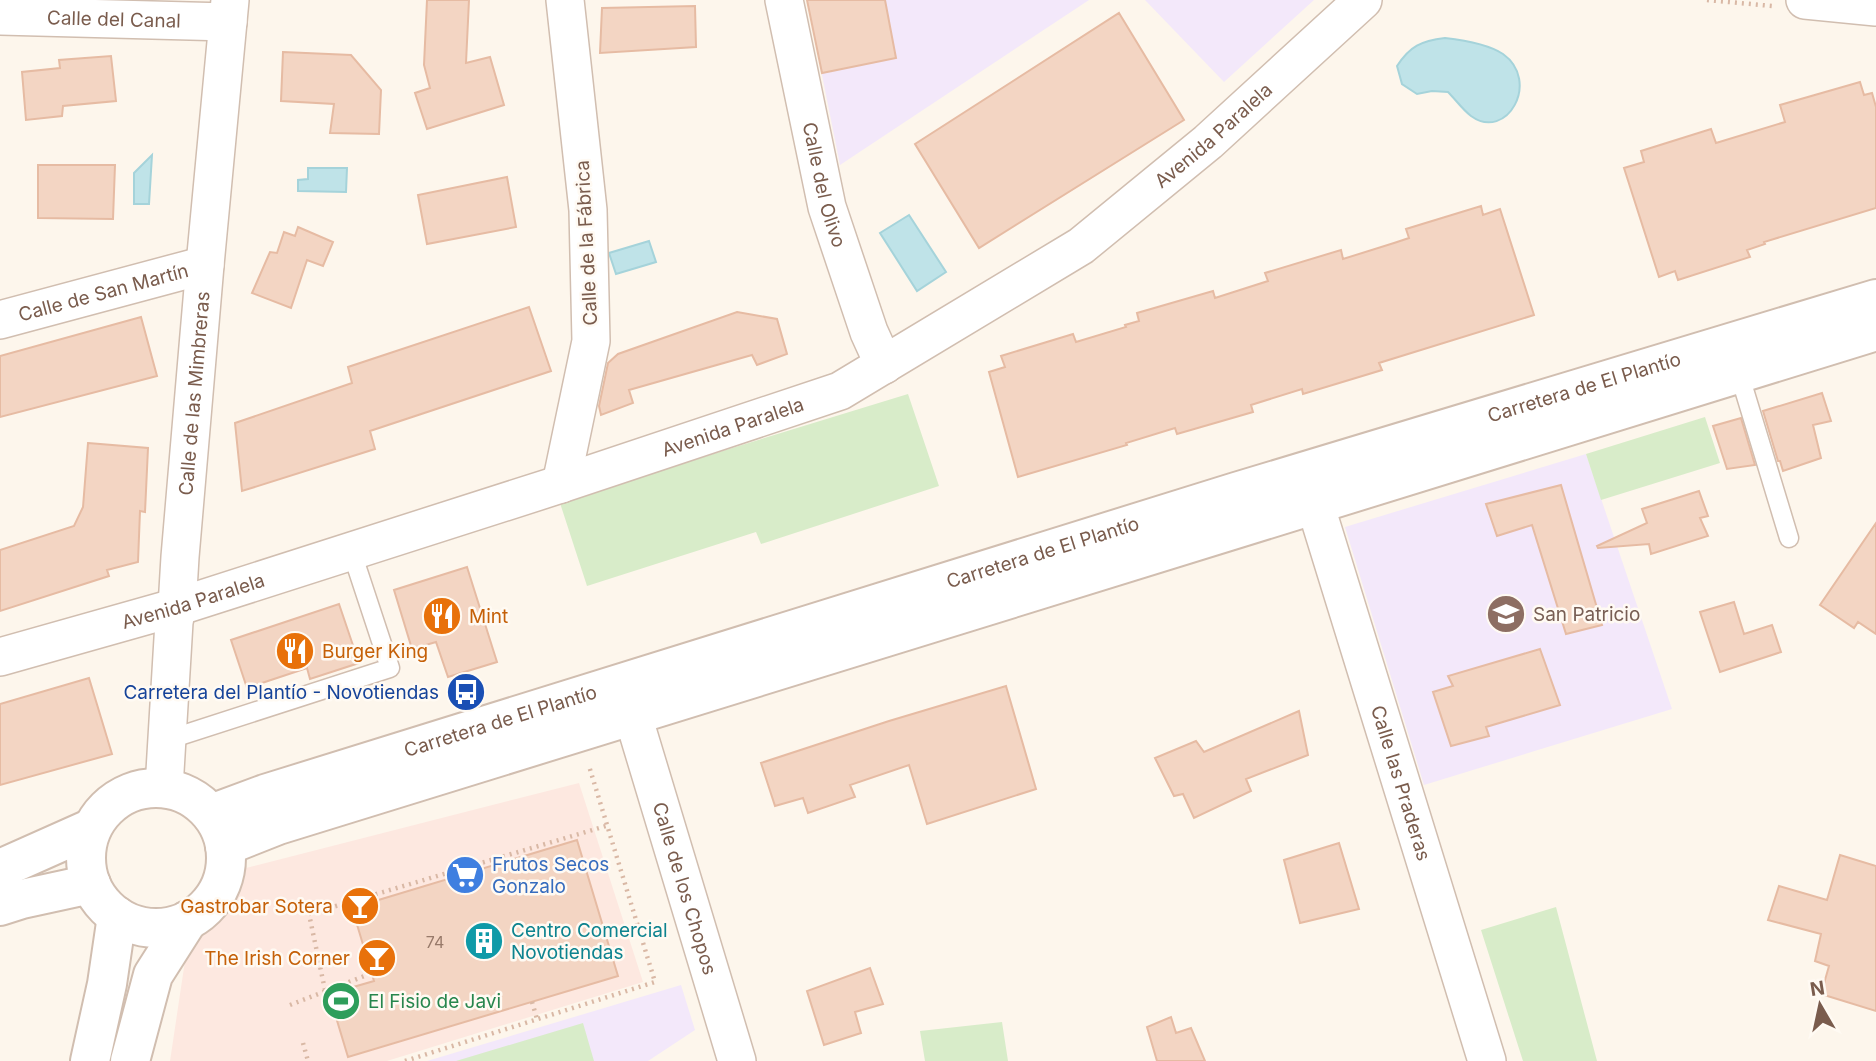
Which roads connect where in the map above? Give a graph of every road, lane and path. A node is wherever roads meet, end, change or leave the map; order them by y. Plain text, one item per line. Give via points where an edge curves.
1 (565, 0) edge
2 (784, 0) edge
3 (1363, 0) edge
4 (1805, 0) edge
5 (1876, 7) edge
6 (229, 11) edge
7 (0, 16) edge
8 (205, 265) junction
9 (1876, 299) edge
10 (0, 320) edge
11 (1876, 331) edge
12 (884, 365) junction
13 (1740, 373) junction
14 (561, 484) junction
15 (1315, 504) junction
16 (1789, 538) dead end
17 (356, 565) dead end
18 (177, 607) junction
19 (0, 657) edge
20 (638, 732) junction
21 (167, 740) junction
22 (164, 788) junction
23 (606, 825) junction
24 (92, 828) junction
25 (218, 830) junction
26 (0, 869) edge
27 (91, 884) junction
28 (0, 906) edge
29 (117, 916) junction
30 (188, 920) junction
31 (372, 973) dead end
32 (325, 990) junction
33 (531, 1002) dead end
34 (290, 1004) dead end
35 (537, 1019) junction
36 (303, 1043) dead end
37 (90, 1061) edge
38 (130, 1061) edge
39 (308, 1061) edge
40 (405, 1061) edge
41 (737, 1061) edge
42 (1487, 1061) edge

1 - 14 street, Calle de la Fábrica via 588,210 591,341
2 - 12 street, Calle del Olivo via 827,207
3 - 12 street, Avenida Paralela via 1208,142 1081,246
4 - 5 street
6 - 7 street, Calle del Canal
6 - 8 street, Calle de las Mimbreras
8 - 10 street, Calle de San Martín
8 - 18 street, Calle de las Mimbreras
9 - 25 street, Carretera de El Plantío via 290,786
11 - 13 street, Carretera de El Plantío
12 - 14 street, Avenida Paralela via 840,391
13 - 15 street, Carretera de El Plantío
13 - 16 lane
14 - 18 street, Avenida Paralela
15 - 20 street, Carretera de El Plantío
15 - 42 street, Calle las Praderas
17 - 21 lane via 390,668
18 - 19 street, Avenida Paralela
18 - 21 street, Calle de las Mimbreras
20 - 23 path via 588,766
20 - 25 street, Carretera de El Plantío via 278,825
20 - 41 street, Calle de los Chopos
21 - 22 street, Calle de las Mimbreras
22 - 24 street via 122,796
22 - 25 street via 198,802
23 - 32 path via 309,914
23 - 35 path via 655,982
24 - 26 street
24 - 27 street via 86,865
25 - 30 street via 225,868 219,889 206,907
27 - 28 street
27 - 29 street
29 - 30 street via 153,927
29 - 37 street
30 - 38 street via 153,975
31 - 32 path
32 - 34 path
33 - 35 path
35 - 40 path
36 - 39 path

